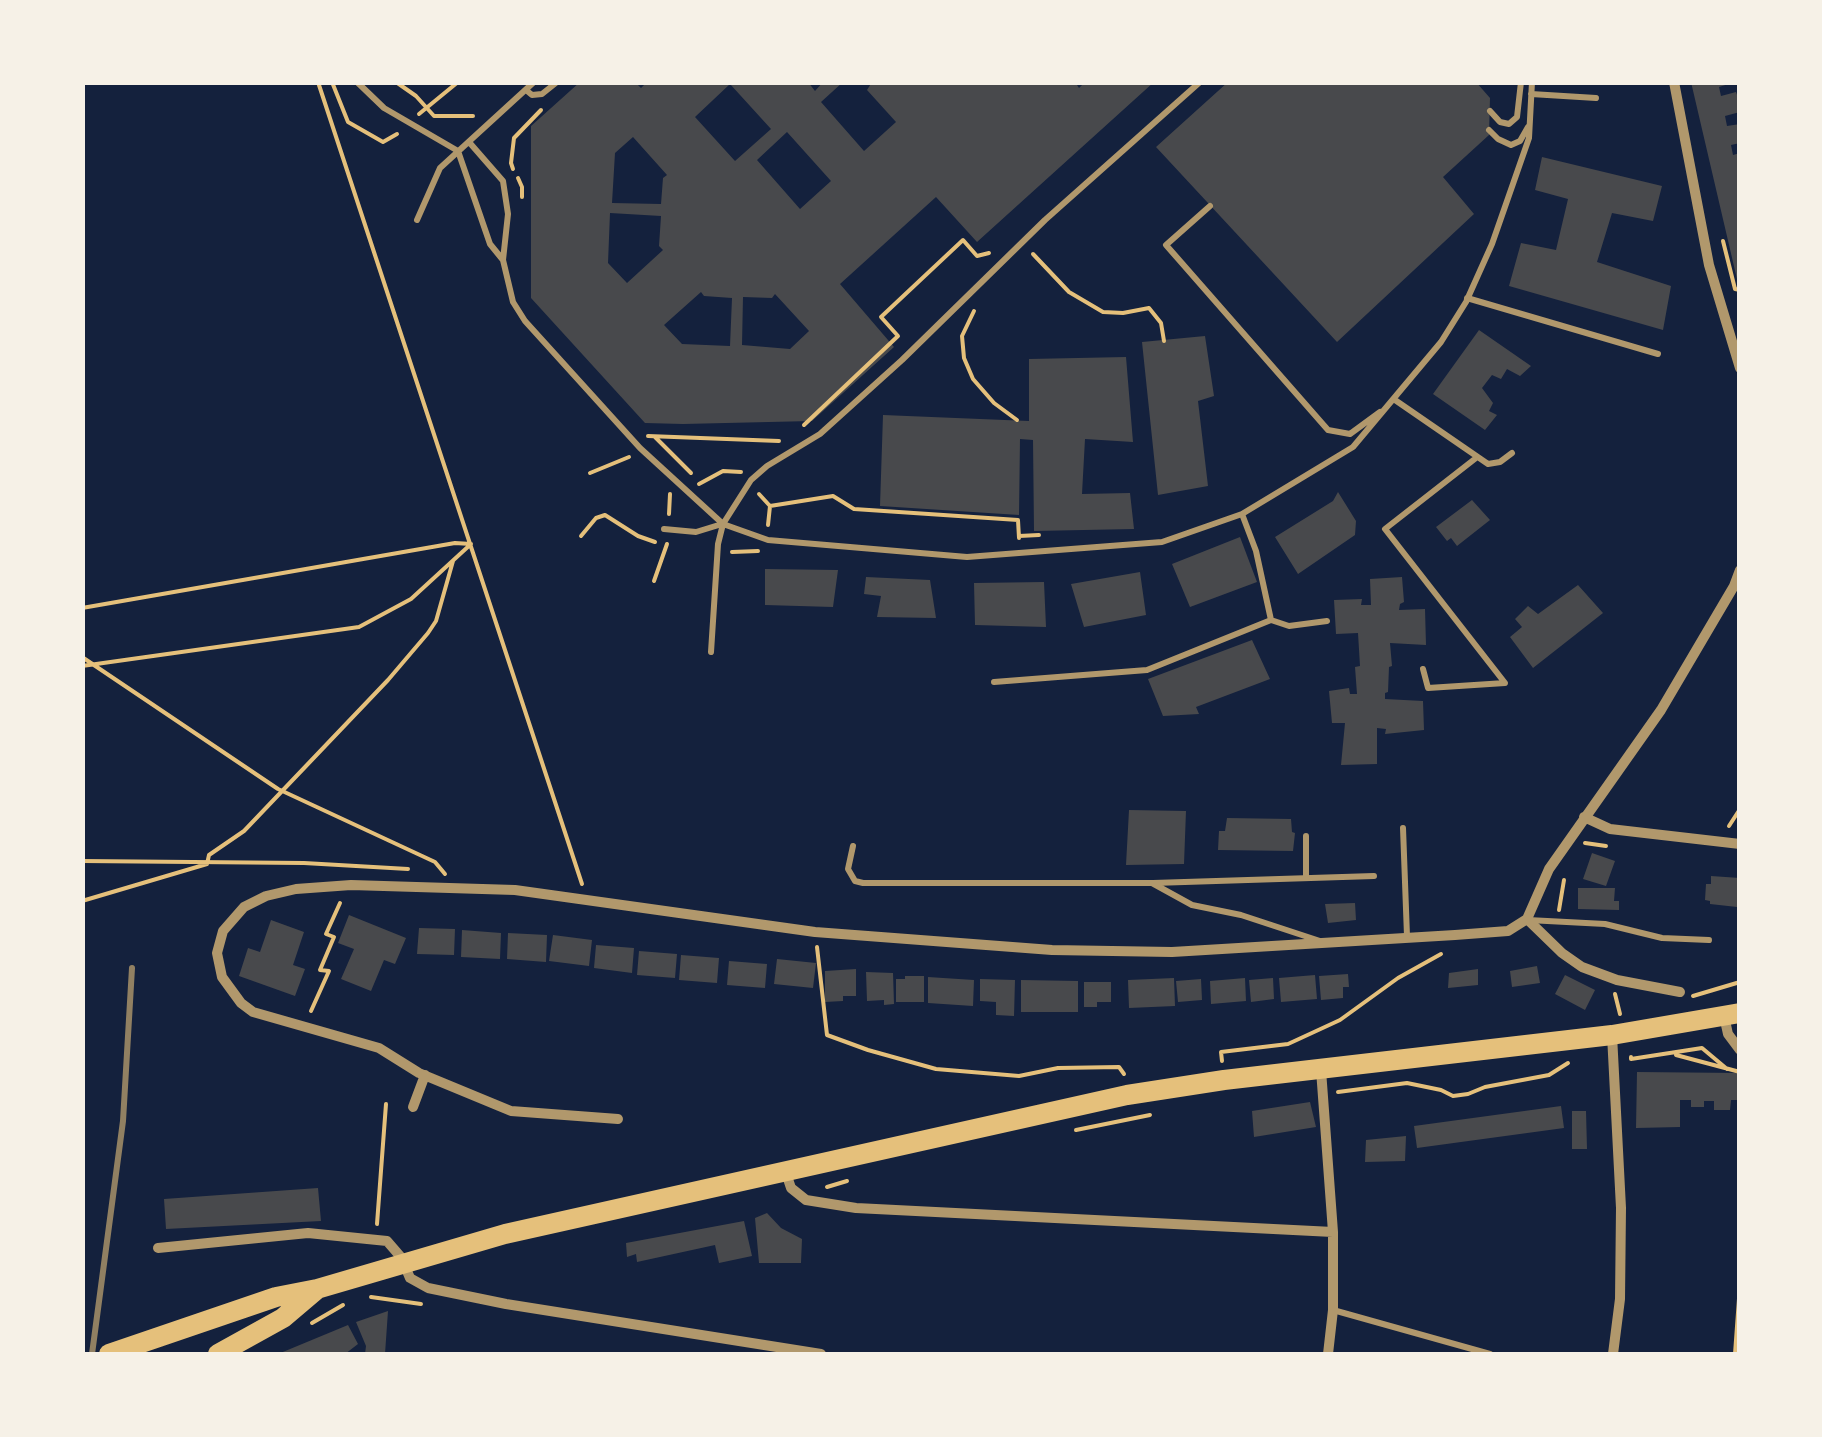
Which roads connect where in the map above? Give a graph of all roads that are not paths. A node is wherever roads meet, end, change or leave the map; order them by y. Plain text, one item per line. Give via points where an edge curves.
1 (357, 82) edge
2 (534, 82) edge
3 (557, 82) edge
4 (1200, 82) edge
5 (1521, 82) edge
6 (1532, 82) edge
7 (1674, 82) edge
8 (526, 90) junction
9 (1531, 94) junction
10 (1596, 98) dead end
11 (1490, 112) dead end
12 (1529, 126) junction
13 (1489, 130) dead end
14 (469, 142) junction
15 (458, 151) junction
16 (1210, 206) dead end
17 (417, 220) dead end
18 (502, 260) junction
19 (1467, 298) junction
20 (1740, 309) edge
21 (1726, 315) junction
22 (1658, 354) dead end
23 (1740, 368) edge
24 (1394, 402) junction
25 (1512, 453) dead end
26 (1476, 458) junction
27 (1242, 514) junction
28 (723, 524) junction
29 (666, 529) road end
30 (1740, 570) edge
31 (1271, 620) junction
32 (1327, 621) dead end
33 (711, 652) dead end
34 (1423, 669) dead end
35 (994, 682) dead end
36 (1584, 817) junction
37 (1403, 828) dead end
38 (1306, 836) dead end
39 (1740, 844) edge
40 (853, 846) dead end
41 (1306, 876) junction
42 (1374, 876) dead end
43 (1152, 883) junction
44 (1527, 920) junction
45 (1407, 936) junction
46 (1709, 940) dead end
47 (1321, 942) junction
48 (1680, 992) dead end
49 (1732, 1014) edge
50 (1612, 1046) junction
51 (1740, 1050) edge
52 (1321, 1068) junction
53 (425, 1075) junction
54 (412, 1107) dead end
55 (618, 1119) dead end
56 (785, 1170) junction
57 (1333, 1232) junction
58 (158, 1248) dead end
59 (405, 1264) junction
60 (317, 1289) junction
61 (1333, 1310) junction
62 (108, 1354) edge
63 (218, 1354) edge
64 (821, 1354) edge
65 (1328, 1354) edge
66 (1490, 1354) edge
67 (1613, 1354) edge

1 - 15 lane via 378,103
2 - 8 lane
3 - 8 lane via 542,94
4 - 28 lane via 820,434 751,480
5 - 11 lane via 1510,124
6 - 9 lane
7 - 21 street via 1709,264
8 - 14 lane
9 - 10 lane
9 - 12 lane
12 - 13 lane via 1511,145
12 - 19 lane via 1492,244
14 - 15 lane
14 - 18 lane via 503,181 508,214
15 - 17 lane via 437,172
15 - 18 lane via 490,244
16 - 24 lane via 1166,245 1328,430 1350,434
18 - 28 lane via 524,321 640,448
19 - 22 lane
19 - 24 lane
20 - 21 street
21 - 23 street
24 - 26 lane
24 - 27 lane via 1353,447
25 - 26 lane via 1488,464
26 - 34 lane via 1385,528 1505,682 1428,688
27 - 28 lane via 1162,542 967,557 768,540
27 - 31 lane
28 - 29 lane via 696,532
28 - 33 lane
30 - 36 street via 1661,710
31 - 32 lane via 1289,626
31 - 35 lane via 1147,670
36 - 39 street via 1610,829
36 - 44 street via 1549,869
37 - 45 lane
38 - 41 lane
40 - 43 lane via 848,869 863,883
41 - 42 lane
41 - 43 lane
43 - 47 lane via 1192,904
44 - 45 street via 1508,931
44 - 46 lane
44 - 48 street via 1590,971
45 - 47 street
47 - 53 street via 1172,952 1052,950 816,932 586,898 441,886 296,889 252,902 229,921 218,952 222,978 248,1009 379,1048
49 - 50 main road
49 - 51 street via 1729,1036
50 - 52 main road
50 - 67 street via 1620,1208
52 - 56 main road via 1127,1095
52 - 57 street
53 - 54 street
53 - 55 street via 515,1112
56 - 57 street via 796,1193 810,1202 856,1208
56 - 59 main road via 505,1234
57 - 61 street
58 - 59 street via 308,1232 387,1241
59 - 60 main road
59 - 64 street via 410,1278 428,1288
60 - 62 main road
60 - 63 main road via 283,1318
61 - 65 street
61 - 66 lane

